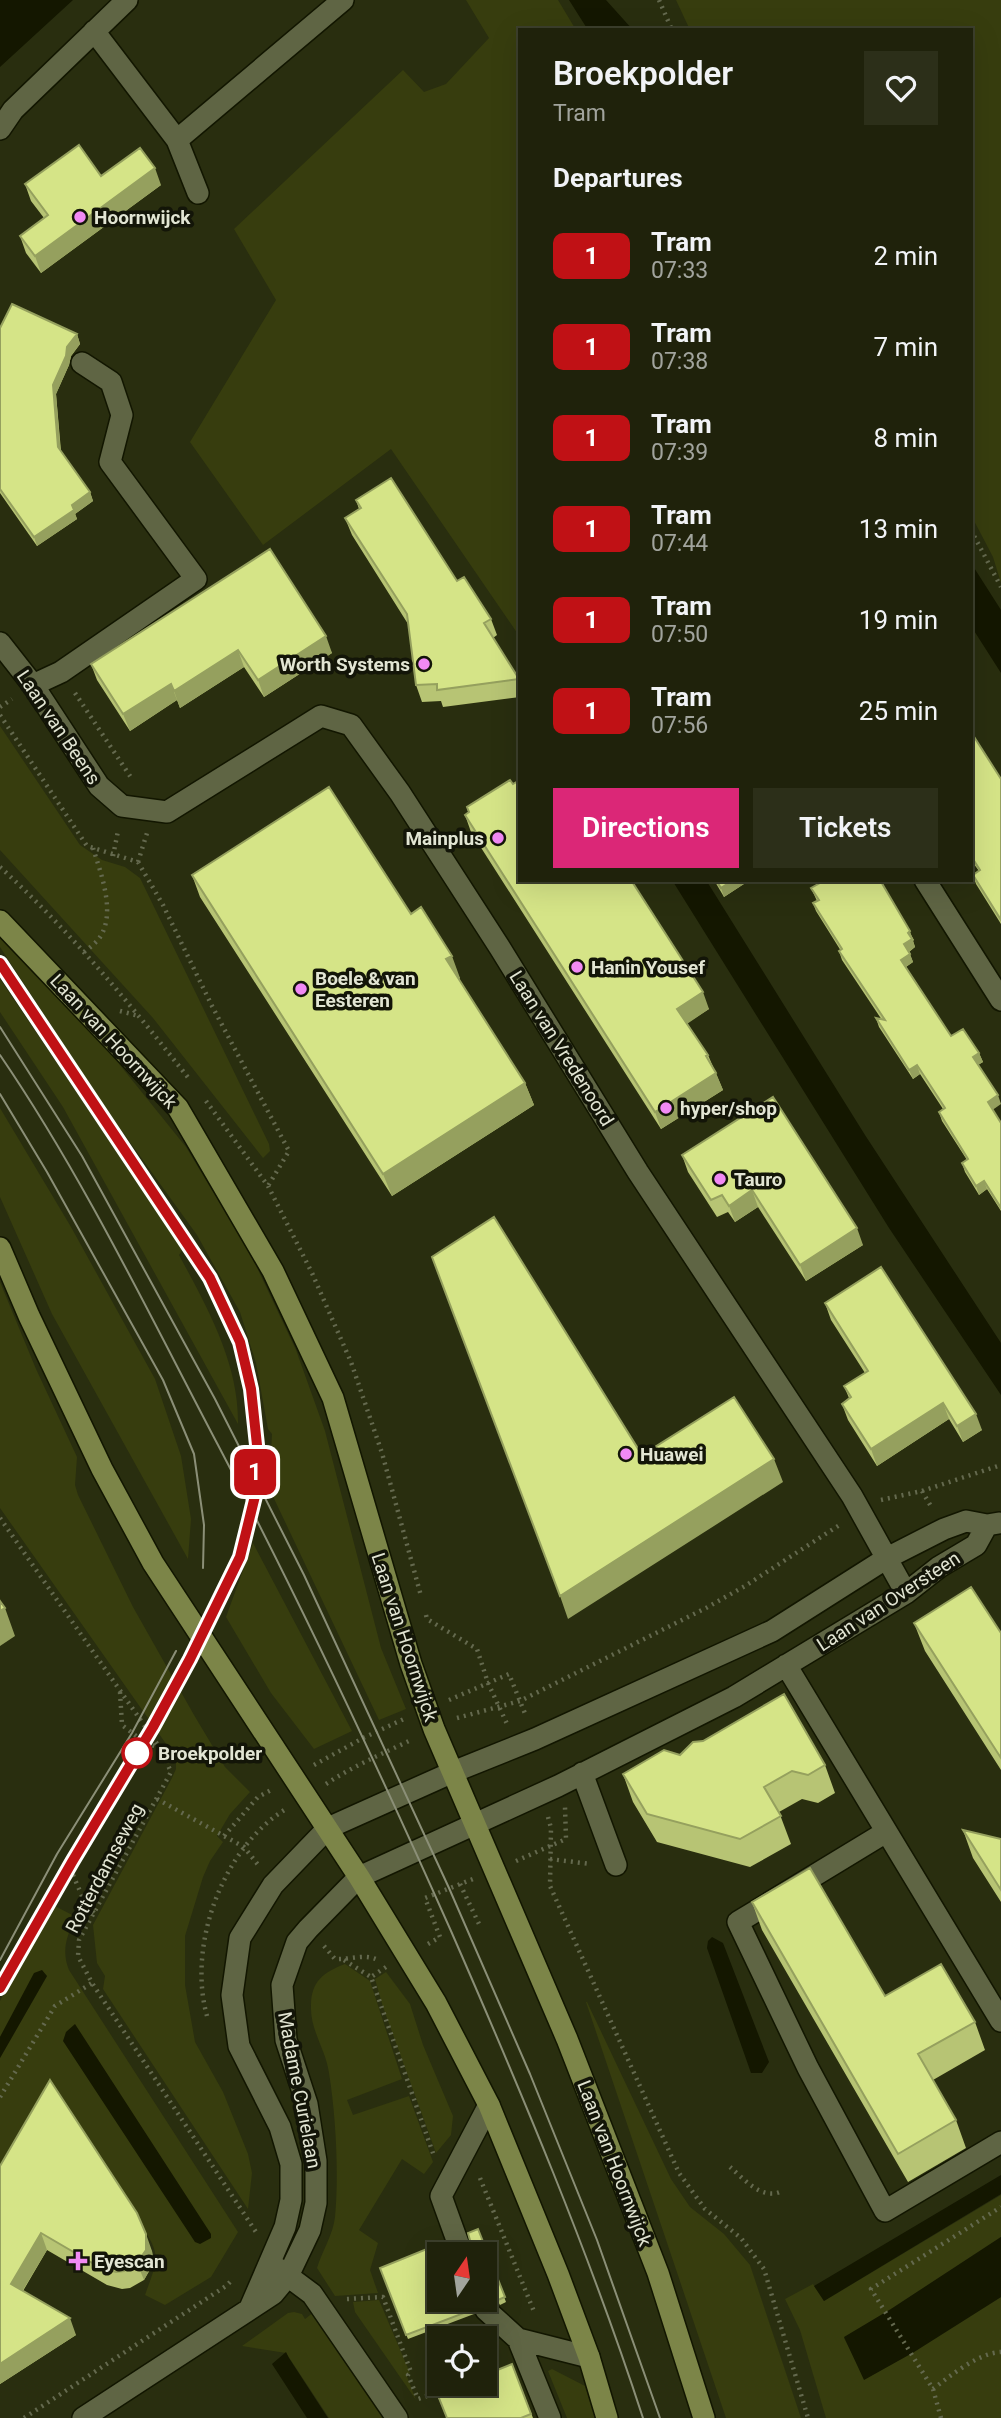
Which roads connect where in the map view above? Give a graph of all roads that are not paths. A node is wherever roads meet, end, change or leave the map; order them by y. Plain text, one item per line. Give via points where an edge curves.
1 (127, 0) edge
2 (343, 0) edge
3 (94, 31) junction
4 (0, 129) edge
5 (177, 140) junction
6 (198, 193) dead end
7 (82, 363) dead end
8 (0, 643) edge
9 (33, 685) junction
10 (122, 806) joint
11 (926, 882) edge
12 (0, 921) edge
13 (1001, 1000) edge
14 (0, 1248) edge
15 (994, 1524) edge
16 (887, 1559) junction
17 (906, 1593) junction
18 (786, 1665) junction
19 (453, 1772) junction
20 (582, 1773) junction
21 (476, 1823) junction
22 (328, 1828) junction
23 (886, 1832) junction
24 (617, 1864) dead end
25 (359, 1877) junction
26 (1001, 2021) edge
27 (489, 2105) junction
28 (1001, 2142) edge
29 (458, 2242) edge
30 (271, 2262) junction
31 (288, 2277) junction
32 (250, 2308) junction
33 (488, 2312) edge
34 (518, 2339) junction
35 (589, 2357) junction
36 (83, 2418) edge
37 (397, 2418) edge
38 (550, 2418) edge
39 (607, 2418) edge
40 (704, 2418) edge

1 - 3 street
2 - 5 street
3 - 4 street via 13,110
3 - 5 street
5 - 6 street
7 - 9 street via 111,382 122,415 110,462 196,579 61,672
8 - 9 street, Laan van Beens
9 - 10 street, Laan van Beens via 99,786
10 - 16 street, Laan van Vredenoord via 167,812 321,716 351,725 500,948 638,1172 852,1496
11 - 13 street
12 - 19 main road, Laan van Hoornwijck via 178,1108 274,1271 333,1398 411,1664
14 - 22 main road via 102,1469 153,1563
15 - 16 street, Laan van Oversteen via 966,1521 953,1525
15 - 17 street, Laan van Oversteen via 976,1545
16 - 17 street, Laan van Vredenoord
16 - 19 street, Laan van Oversteen via 772,1631
17 - 18 street, Laan van Oversteen
18 - 20 street, Laan van Oversteen
18 - 23 street
19 - 21 main road, Laan van Hoornwijck
19 - 22 street, Madame Curielaan
20 - 21 street, Laan van Oversteen
20 - 24 street
21 - 25 street, Madame Curielaan
21 - 40 main road, Laan van Hoornwijck via 658,2273
22 - 25 main road
22 - 30 street, Madame Curielaan via 273,1885 240,1938 232,1995 239,2046 280,2127 291,2165 291,2200
23 - 26 street
23 - 28 street via 738,1922 808,2068 885,2211
25 - 27 main road via 436,2003
25 - 31 street, Madame Curielaan via 298,1942 282,1985 286,2040 307,2104 316,2161 316,2203 310,2230
27 - 29 street via 441,2196
27 - 35 main road
30 - 31 street
30 - 32 street, Madame Curielaan
31 - 32 street, Madame Curielaan via 273,2294
31 - 37 street via 312,2294
32 - 36 street, Madame Curielaan
33 - 34 street
34 - 35 street
34 - 38 street
35 - 39 main road

